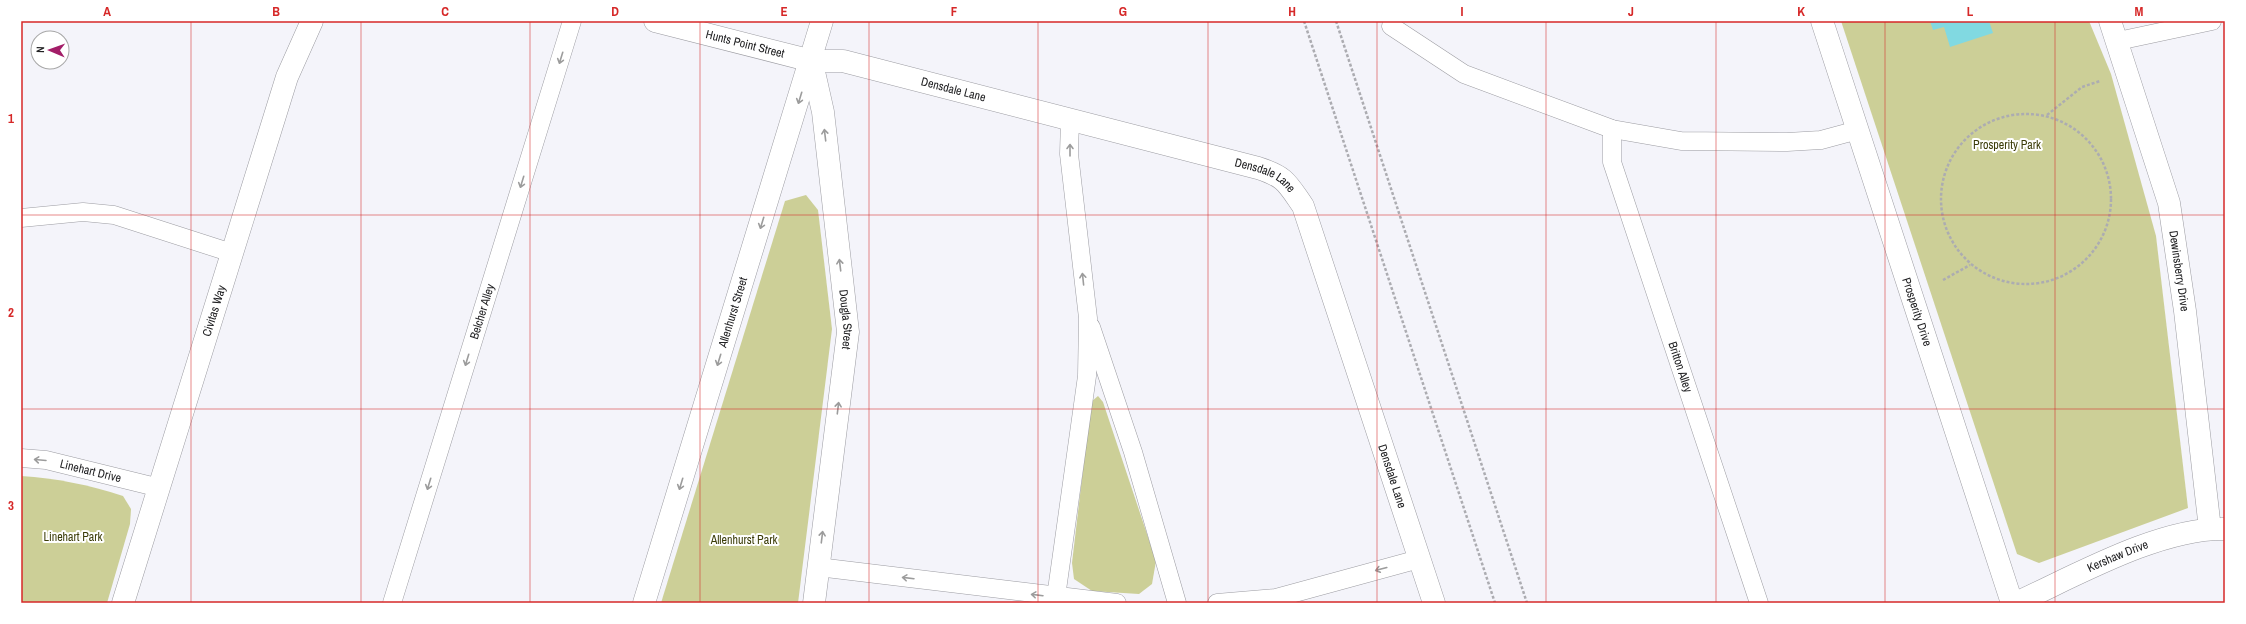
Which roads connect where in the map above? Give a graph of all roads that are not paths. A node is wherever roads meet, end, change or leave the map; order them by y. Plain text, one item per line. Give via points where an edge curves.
1 (312, 21) edge
2 (572, 21) edge
3 (654, 21) edge
4 (822, 21) edge
5 (1822, 21) edge
6 (2110, 21) edge
7 (2212, 21) edge
8 (1391, 26) dead end
9 (2118, 41) junction
10 (812, 61) junction
11 (1070, 120) junction
12 (1612, 129) junction
13 (1858, 130) junction
14 (21, 218) edge
15 (232, 253) junction
16 (1088, 318) junction
17 (21, 458) edge
18 (160, 488) junction
19 (2218, 529) edge
20 (1419, 558) junction
21 (818, 567) junction
22 (1056, 597) junction
23 (123, 603) edge
24 (392, 603) edge
25 (644, 603) edge
26 (814, 603) edge
27 (1117, 603) edge
28 (1177, 603) edge
29 (1216, 603) edge
30 (1434, 603) edge
31 (1759, 603) edge
32 (2012, 603) edge
33 (2016, 603) edge

1 - 15 street, Civitas Way via 287,77
2 -> 24 lane, Belcher Alley
3 - 10 street, Hunts Point Street
4 - 10 street, Allenhurst Street
5 - 13 street, Prosperity Drive
6 - 9 street, Dewinsberry Drive
7 - 9 lane
8 - 12 lane via 1464,74
9 - 19 street, Dewinsberry Drive via 2169,203
10 - 11 street, Densdale Lane via 843,61
21 -> 10 street, Dougla Street via 848,332 823,112
10 -> 25 street, Allenhurst Street
16 -> 11 lane via 1069,154
11 - 20 street, Densdale Lane via 1258,168 1285,180 1303,206
12 - 13 lane via 1681,141 1787,142 1821,140
12 - 31 lane, Britton Alley via 1612,162
13 - 32 street, Prosperity Drive
14 - 15 lane via 83,212 114,215
15 - 18 street, Civitas Way
16 - 22 lane via 1087,376
16 - 28 lane via 1133,452
18 -> 17 lane, Linehart Drive via 46,460
18 - 23 street, Civitas Way
19 - 33 street, Kershaw Drive via 2146,543
20 -> 29 lane via 1276,598
20 - 30 street, Densdale Lane
22 -> 21 lane
21 - 26 street, Dougla Street
22 - 27 lane

